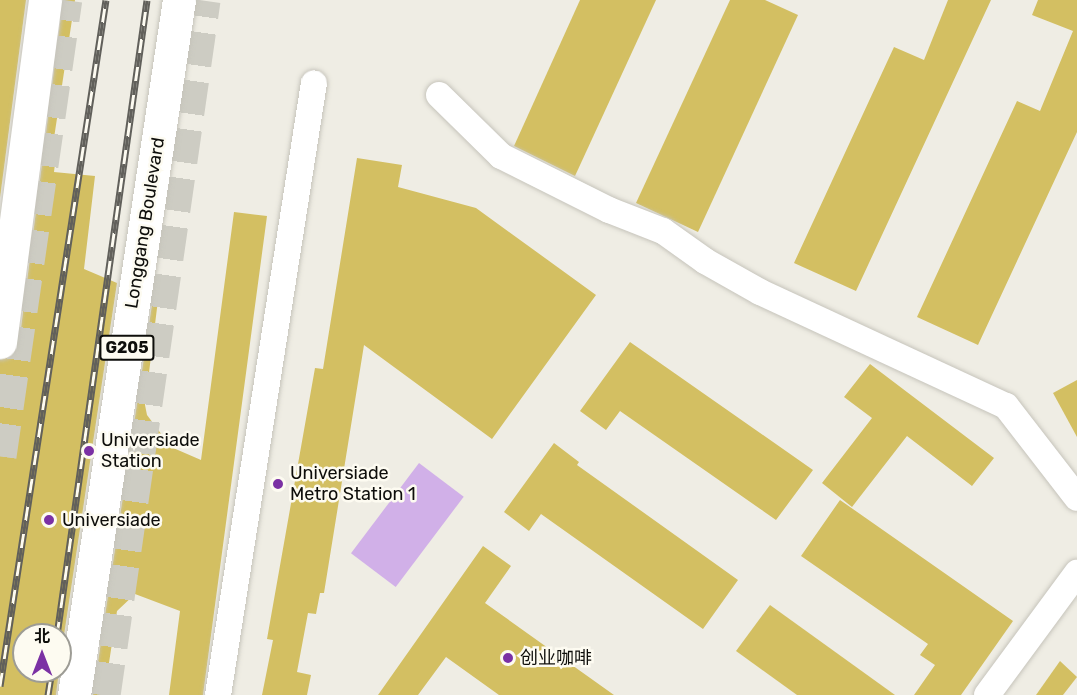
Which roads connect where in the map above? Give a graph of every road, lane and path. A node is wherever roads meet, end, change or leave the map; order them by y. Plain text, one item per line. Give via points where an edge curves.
1 (45, 0) edge
2 (179, 0) edge
3 (314, 83) dead end
4 (438, 95) dead end
5 (0, 342) edge
6 (1077, 498) edge
7 (1077, 573) edge
8 (74, 695) edge
9 (218, 695) edge
10 (987, 695) edge

1 - 5 main road
2 - 8 main road, Longgang Boulevard / G205
3 - 9 street
4 - 6 street via 501,156 609,210 663,231 705,261 760,292 1006,406
7 - 10 street

